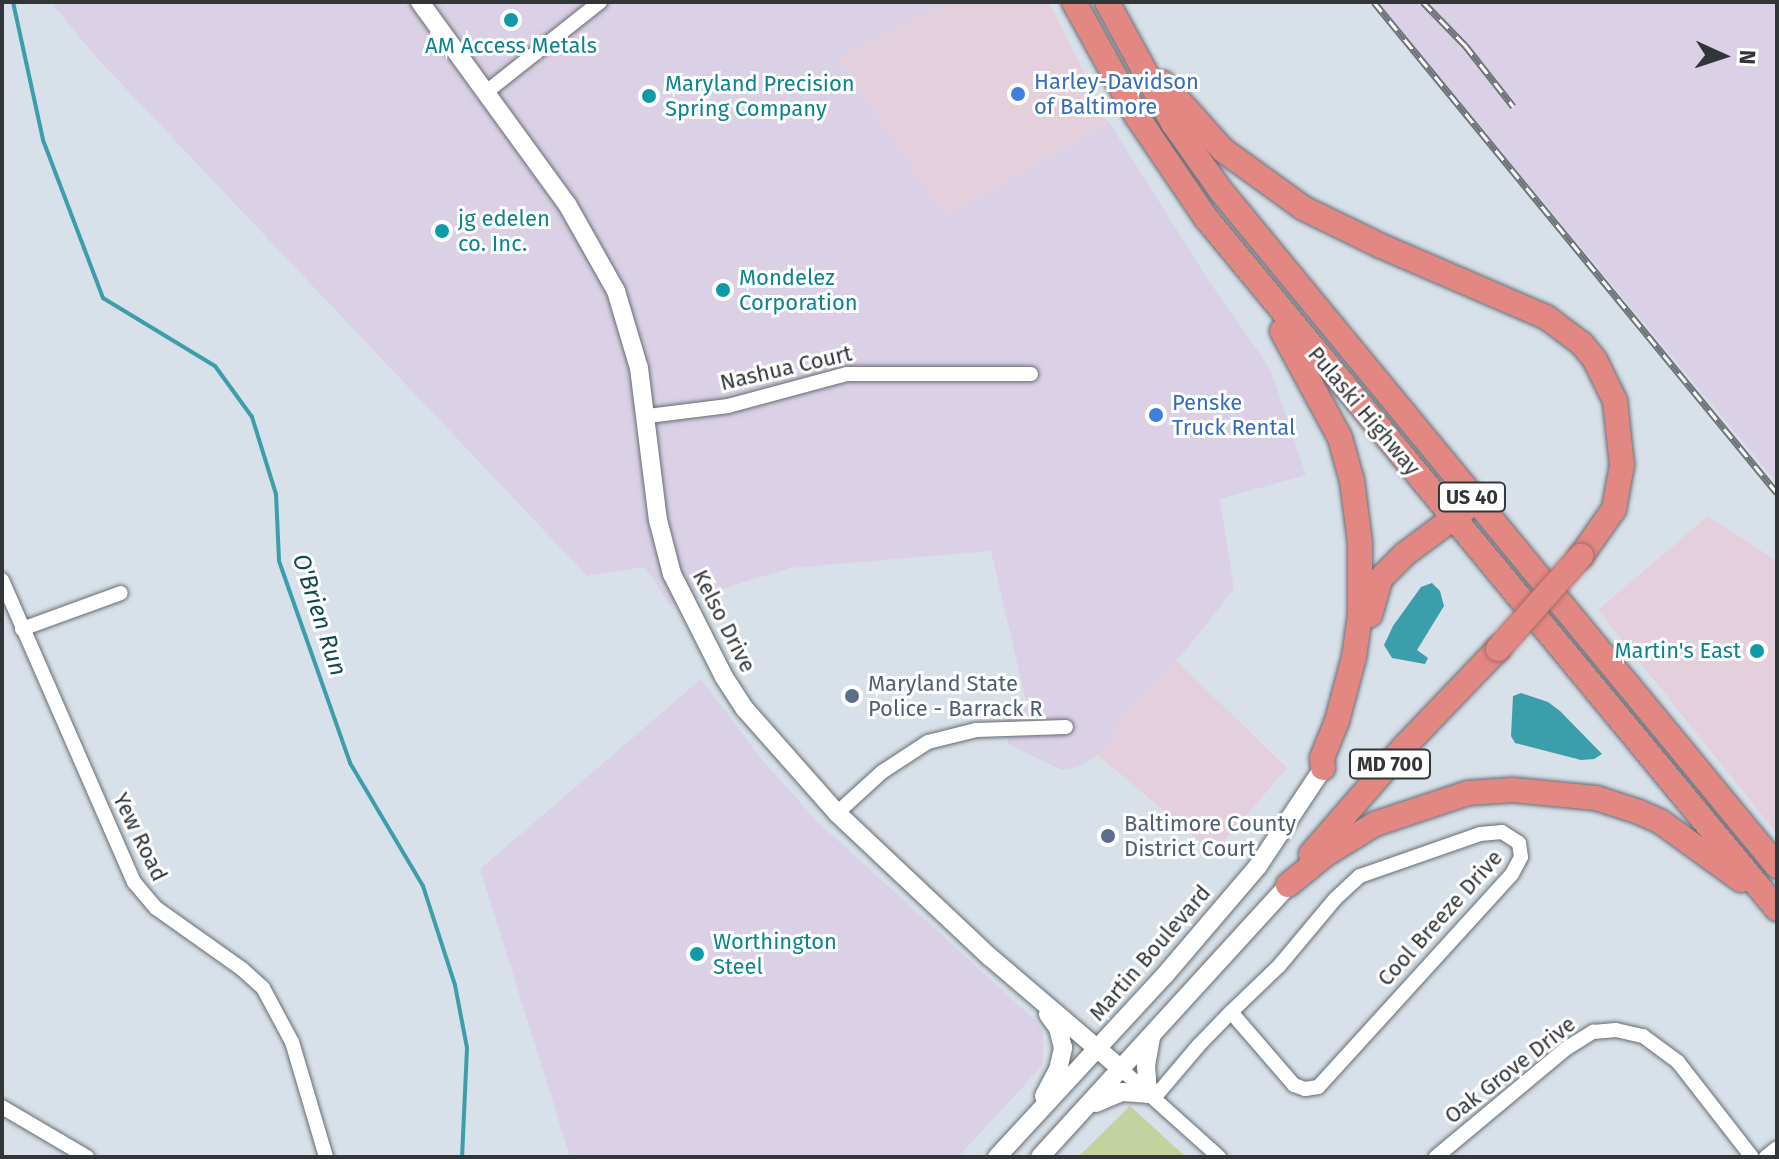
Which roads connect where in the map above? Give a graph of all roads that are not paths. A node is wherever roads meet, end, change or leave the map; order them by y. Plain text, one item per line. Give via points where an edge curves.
1 (420, 2) edge
2 (600, 2) edge
3 (1074, 2) edge
4 (1115, 18) edge
5 (1090, 34) junction
6 (485, 93) junction
7 (1235, 254) junction
8 (1031, 374) dead end
9 (648, 416) junction
10 (1476, 502) junction
11 (1453, 518) junction
12 (2, 580) edge
13 (121, 593) dead end
14 (22, 629) junction
15 (1066, 727) dead end
16 (1323, 768) junction
17 (837, 813) junction
18 (1777, 866) edge
19 (1288, 885) junction
20 (1774, 905) edge
21 (1032, 992) junction
22 (1231, 1012) junction
23 (1151, 1037) junction
24 (1098, 1049) junction
25 (1121, 1069) junction
26 (1151, 1096) junction
27 (2, 1107) edge
28 (1084, 1111) junction
29 (1035, 1116) junction
30 (1777, 1148) edge
31 (87, 1157) edge
32 (326, 1157) edge
33 (997, 1157) edge
34 (1040, 1157) edge
35 (1219, 1157) edge
36 (1436, 1157) edge
37 (1752, 1157) edge
38 (1766, 1157) edge

1 - 6 street, Kelso Drive
2 - 6 street
3 - 5 highway, Pulaski Highway / US 40
4 - 5 highway
4 - 10 highway, Pulaski Highway / US 40 via 1173,123 1221,191
4 - 19 highway, MD 700, bridge via 1206,133 1270,187 1347,231 1546,317 1582,344 1615,401 1622,465 1614,509 1581,556 1403,748
5 - 7 highway, Pulaski Highway / US 40 via 1166,162
6 - 9 street, Kelso Drive via 567,204 605,268 634,345
7 - 11 highway, Pulaski Highway / US 40
7 - 16 highway via 1328,411 1357,508 1361,575 1354,657
8 - 9 street, Nashua Court via 847,374 728,406
9 - 17 street, Kelso Drive via 658,520 683,601 745,709
10 - 11 highway
10 - 18 highway, Pulaski Highway / US 40
11 - 16 highway, MD 700 via 1380,579 1355,688
11 - 20 highway, Pulaski Highway / US 40
12 - 14 street, Yew Road
13 - 14 street
14 - 32 street, Yew Road via 143,896 242,969 263,988 283,1020
15 - 17 street via 976,730 928,742 882,772
16 - 24 street, Martin Boulevard / MD 700 via 1258,866
17 - 21 street, Kelso Drive
19 - 20 highway via 1375,824 1468,793 1533,790 1596,798 1661,822
19 - 23 street, MD 700
21 - 24 street, Kelso Drive
21 - 29 street via 1058,1028 1063,1048
22 - 22 street, Cool Breeze Drive via 1360,876 1480,834 1502,832 1519,843 1521,857 1512,874 1318,1087 1294,1085
22 - 26 street, Cool Breeze Drive
23 - 25 street, MD 700
23 - 26 street via 1146,1066
24 - 25 street, Kelso Drive
24 - 29 street, Martin Boulevard / MD 700
25 - 26 street
25 - 28 street, MD 700
26 - 28 street via 1122,1092
26 - 35 street
27 - 31 street
28 - 34 street, MD 700
29 - 33 street, Martin Boulevard / MD 700
30 - 38 street
36 - 37 street, Oak Grove Drive via 1567,1048 1593,1032 1616,1030 1643,1036 1678,1062

